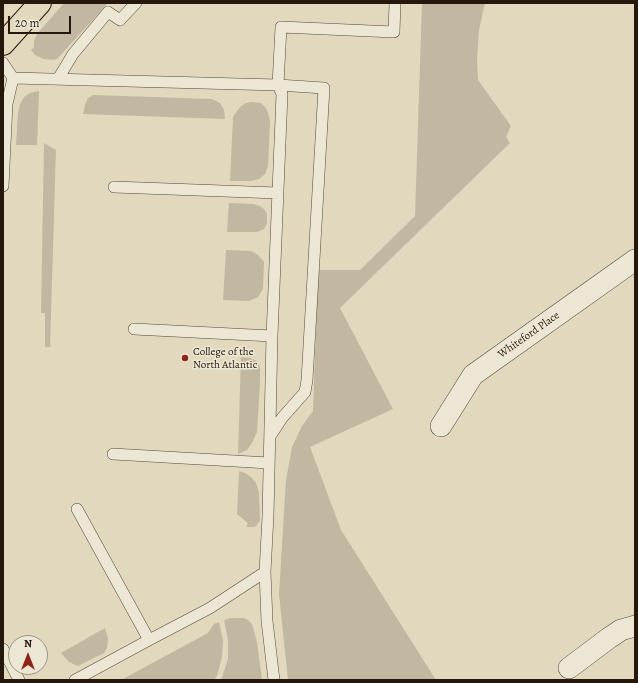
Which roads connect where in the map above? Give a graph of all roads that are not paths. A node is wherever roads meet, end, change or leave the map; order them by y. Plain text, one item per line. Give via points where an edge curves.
1 (40, 3) edge
2 (136, 3) edge
3 (395, 3) edge
4 (3, 44) edge
5 (3, 63) edge
6 (13, 78) junction
7 (58, 79) junction
8 (278, 85) junction
9 (3, 186) edge
10 (114, 187) dead end
11 (278, 193) junction
12 (635, 260) edge
13 (134, 329) dead end
14 (272, 336) junction
15 (441, 426) dead end
16 (270, 435) junction
17 (113, 454) dead end
18 (269, 463) junction
19 (77, 509) dead end
20 (265, 572) junction
21 (635, 626) edge
22 (149, 640) junction
23 (3, 649) edge
24 (569, 668) dead end
25 (19, 680) edge
26 (75, 680) edge
27 (274, 680) edge

1 - 4 main road
2 - 7 lane via 120,20 108,12 73,54
3 - 8 lane via 394,32 281,27
5 - 6 lane
6 - 7 lane
6 - 9 lane via 7,104
7 - 8 lane
8 - 11 lane via 282,94
8 - 16 lane via 324,88 307,380 305,392
10 - 11 lane
11 - 14 lane
12 - 15 street, Whiteford Place via 473,375
13 - 14 lane
14 - 16 lane
16 - 18 lane
17 - 18 lane
18 - 20 lane
19 - 22 lane
20 - 22 lane via 210,608
20 - 27 lane via 267,621
21 - 24 street via 621,630
22 - 26 lane
23 - 25 lane

